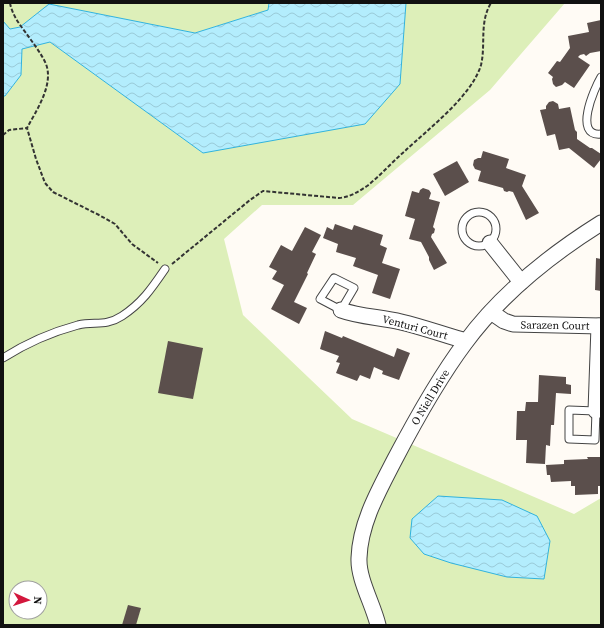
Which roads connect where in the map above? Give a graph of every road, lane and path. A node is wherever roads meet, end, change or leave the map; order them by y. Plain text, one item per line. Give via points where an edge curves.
1 (10, 3) edge
2 (491, 3) edge
3 (601, 77) edge
4 (27, 128) junction
5 (601, 134) edge
6 (3, 135) edge
7 (601, 223) edge
8 (490, 243) junction
9 (165, 269) junction
10 (521, 282) junction
11 (340, 310) junction
12 (491, 312) junction
13 (600, 326) edge
14 (466, 341) junction
15 (3, 358) edge
16 (598, 417) edge
17 (378, 625) edge

1 - 4 path via 11,10 46,66 44,97
2 - 9 path via 482,34 480,66 466,91 444,115 367,186 350,196 339,198 263,191
3 - 5 lane via 588,110 587,126 594,134
4 - 6 path via 9,130
4 - 9 path via 45,183 53,192 116,224 132,244
7 - 10 street, O Niell Drive via 550,258
8 - 8 lane via 497,230 495,221 481,212 466,219 462,229 464,238 478,247
8 - 10 street
9 - 15 lane via 146,297 122,316 106,324 79,324 44,337
10 - 12 street, O Niell Drive
11 - 11 lane, Venturi Court via 320,299 334,278 354,288
11 - 14 street, Venturi Court via 402,322
12 - 13 street, Sarazen Court via 513,324
12 - 14 street, O Niell Drive
13 - 16 street, Sarazen Court
14 - 17 street, O Niell Drive via 407,436 365,521 358,560
16 - 16 lane, Sarazen Court via 595,440 569,439 569,410

